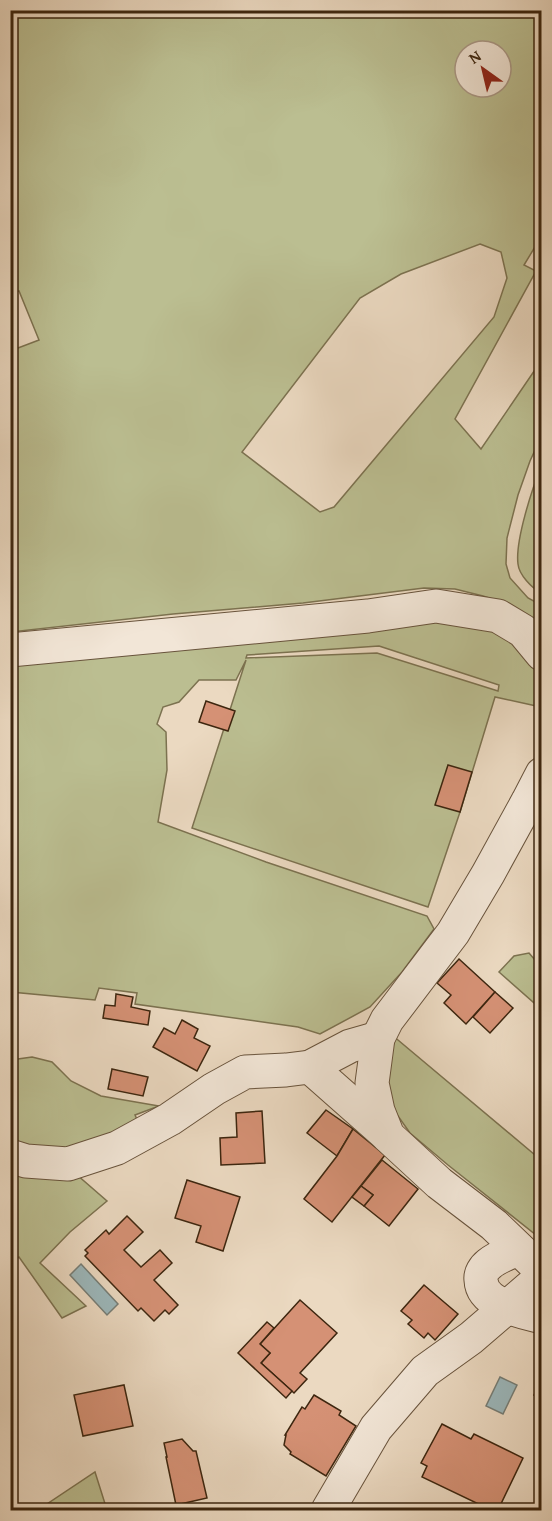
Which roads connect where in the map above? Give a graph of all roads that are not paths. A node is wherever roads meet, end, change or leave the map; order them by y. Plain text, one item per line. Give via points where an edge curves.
1 (10, 650) edge
2 (542, 654) edge
3 (542, 774) edge
4 (378, 1038) junction
5 (310, 1066) junction
6 (388, 1136) junction
7 (10, 1156) edge
8 (518, 1249) junction
9 (542, 1271) edge
10 (542, 1277) edge
11 (506, 1307) junction
12 (542, 1317) edge
13 (328, 1510) edge

1 - 2 street via 436,606 498,616 523,631
3 - 4 street via 453,933 387,1020
4 - 5 street via 350,1046
4 - 6 street via 372,1083
5 - 6 street
5 - 7 street via 245,1072 117,1148 68,1164
6 - 8 street
8 - 9 street
8 - 11 street via 487,1265 481,1274 483,1291
10 - 11 street
11 - 12 street
11 - 13 street via 425,1371 376,1428

